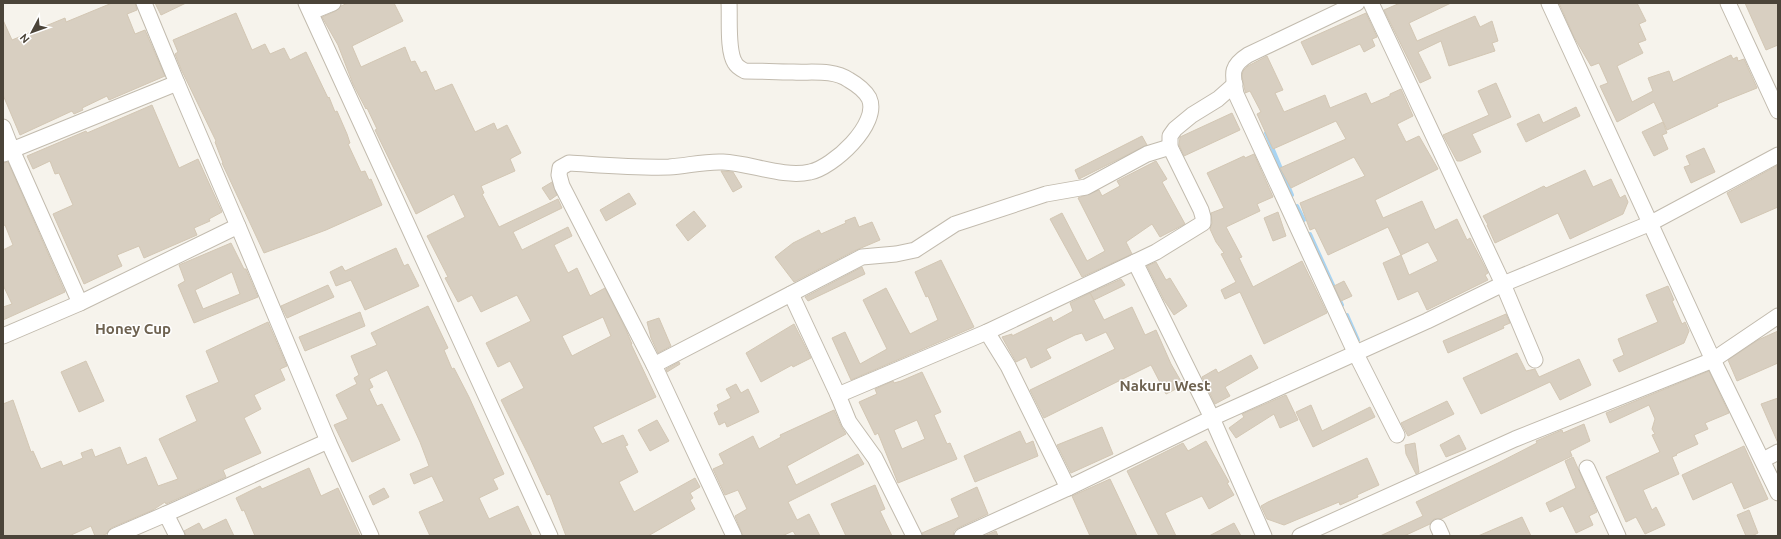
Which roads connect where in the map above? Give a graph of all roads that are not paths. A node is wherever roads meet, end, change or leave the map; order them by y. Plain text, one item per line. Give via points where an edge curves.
1 (144, 3) edge
2 (333, 3) edge
3 (729, 3) edge
4 (1357, 3) edge
5 (1371, 3) edge
6 (1548, 3) edge
7 (1728, 3) edge
8 (308, 8) edge
9 (177, 83) junction
10 (1235, 84) junction
11 (1778, 111) edge
12 (3, 127) edge
13 (1170, 147) junction
14 (8, 152) edge
15 (1778, 155) edge
16 (1651, 222) junction
17 (238, 226) junction
18 (1136, 262) junction
19 (1503, 284) junction
20 (791, 294) junction
21 (80, 303) junction
22 (1778, 316) edge
23 (987, 332) junction
24 (3, 336) edge
25 (1355, 352) junction
26 (1535, 360) dead end
27 (1713, 360) junction
28 (654, 365) junction
29 (838, 395) junction
30 (1212, 418) junction
31 (1397, 435) dead end
32 (328, 440) junction
33 (1778, 452) edge
34 (1763, 460) junction
35 (1587, 468) dead end
36 (1068, 488) junction
37 (1778, 493) edge
38 (166, 514) junction
39 (115, 536) edge
40 (177, 536) edge
41 (370, 536) edge
42 (550, 536) edge
43 (734, 536) edge
44 (914, 536) edge
45 (962, 536) edge
46 (1264, 536) edge
47 (1300, 536) edge
48 (1618, 536) edge

1 - 9 street
2 - 8 street
3 - 28 street via 731,48 734,62 739,68 745,71 824,72 844,77 860,88 869,99 870,110 866,127 848,147 823,168 810,172 796,173 724,162 669,167 569,163 560,168 562,186
4 - 10 street via 1239,61 1232,73
5 - 19 street
6 - 16 street
7 - 11 street
8 - 42 street
9 - 14 street
9 - 17 street
10 - 13 street via 1175,129 1170,136
10 - 25 street via 1236,94
12 - 14 street
13 - 18 street via 1201,210 1203,222
13 - 20 street via 1147,154 1086,187 1046,194 955,224 915,250 862,257
14 - 21 street
15 - 16 street
16 - 19 street
16 - 27 street
17 - 21 street
17 - 32 street
18 - 23 street
18 - 30 street
19 - 25 street
19 - 26 street
20 - 28 street
20 - 29 street
21 - 24 street
22 - 27 street
23 - 29 street
23 - 36 street via 1008,366
25 - 30 street
25 - 31 street
27 - 34 street
27 - 47 street via 1515,439
28 - 43 street
29 - 44 street via 849,422 875,458
30 - 36 street
30 - 46 street
32 - 38 street
32 - 41 street
33 - 34 street
34 - 37 street
35 - 48 street
36 - 45 street
38 - 39 street
38 - 40 street

